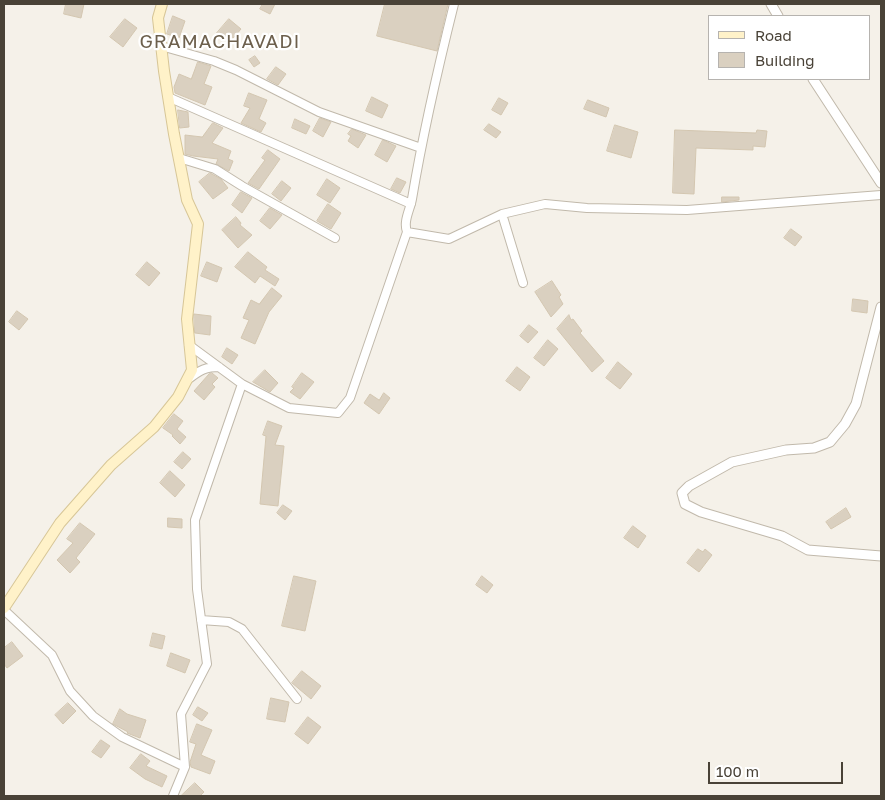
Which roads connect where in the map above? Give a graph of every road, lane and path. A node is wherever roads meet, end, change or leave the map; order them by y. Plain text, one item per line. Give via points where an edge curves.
1 (162, 4) edge
2 (454, 4) edge
3 (161, 46) junction
4 (814, 80) edge
5 (168, 97) junction
6 (421, 148) junction
7 (179, 158) junction
8 (881, 182) edge
9 (881, 195) edge
10 (411, 204) junction
11 (502, 214) junction
12 (406, 232) junction
13 (335, 238) dead end
14 (523, 283) dead end
15 (881, 307) edge
16 (189, 345) junction
17 (219, 367) junction
18 (186, 381) junction
19 (242, 384) junction
20 (881, 556) edge
21 (4, 609) edge
22 (201, 620) junction
23 (297, 699) dead end
24 (185, 767) junction
25 (173, 796) edge

1 - 3 main road via 158,18
2 - 6 street
3 - 5 main road
3 - 6 street via 214,61 319,112
4 - 8 street
5 - 7 main road
5 - 10 street
6 - 10 street
7 - 13 street via 215,169
7 - 16 main road via 187,200 198,224 187,319
9 - 11 street via 687,210 545,204
10 - 12 street
11 - 12 street via 449,239
11 - 14 street
12 - 19 street via 350,398 338,413 288,408
15 - 20 street via 856,404 830,442 814,448 786,450 732,462 682,493 685,504 701,512 782,536 808,550
16 - 17 street
16 - 18 main road via 192,370
17 - 18 street via 201,369
17 - 19 street
18 - 21 main road via 178,397 154,427 111,465 60,523
19 - 22 street via 195,520
21 - 24 street via 52,656 70,691 93,716 122,737
22 - 23 street via 230,622 242,630
22 - 24 street via 207,664 181,714
24 - 25 street

